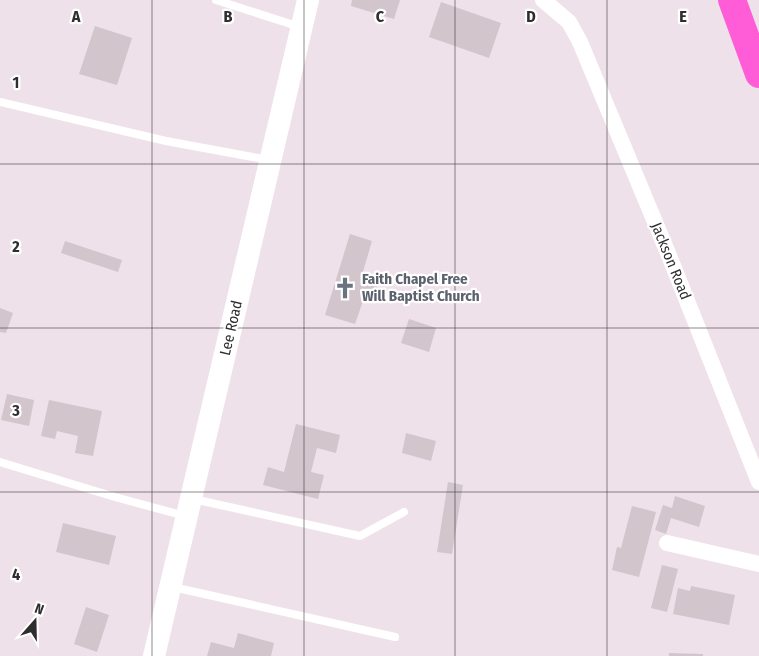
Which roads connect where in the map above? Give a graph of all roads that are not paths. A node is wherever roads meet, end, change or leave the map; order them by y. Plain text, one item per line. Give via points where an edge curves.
1 (216, 0) edge
2 (308, 0) edge
3 (542, 0) edge
4 (732, 0) edge
5 (302, 27) junction
6 (759, 74) edge
7 (0, 102) edge
8 (270, 160) junction
9 (0, 462) edge
10 (759, 482) edge
11 (189, 508) junction
12 (404, 512) dead end
13 (667, 543) dead end
14 (759, 564) edge
15 (171, 586) junction
16 (395, 637) dead end
17 (154, 656) edge

1 - 5 lane
2 - 5 street, Lee Road
3 - 10 street, Jackson Road via 569,22 580,42
4 - 6 highway
5 - 8 street, Lee Road
7 - 8 lane via 166,141
8 - 11 street, Lee Road
9 - 11 lane via 115,497
11 - 12 lane via 360,536
11 - 15 street, Lee Road
13 - 14 street
15 - 16 lane
15 - 17 street, Lee Road

